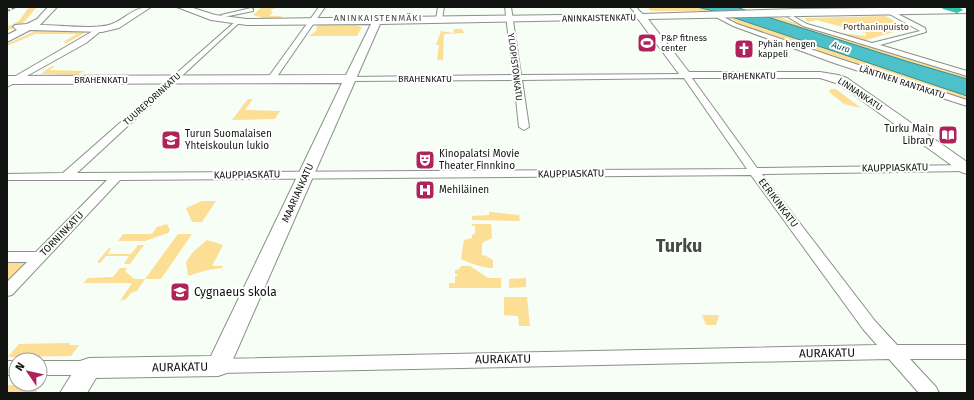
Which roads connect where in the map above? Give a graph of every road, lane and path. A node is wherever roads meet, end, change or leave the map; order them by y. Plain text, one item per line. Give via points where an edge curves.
1 (40, 7) edge
2 (53, 7) edge
3 (138, 7) edge
4 (147, 7) edge
5 (181, 7) edge
6 (202, 7) edge
7 (322, 7) edge
8 (441, 7) edge
9 (252, 8) edge
10 (959, 10) edge
11 (638, 12) edge
12 (888, 12) junction
13 (509, 14) edge
14 (715, 14) junction
15 (224, 15) junction
16 (791, 17) dead end
17 (249, 19) junction
18 (439, 19) junction
19 (274, 21) junction
20 (313, 21) junction
21 (114, 22) junction
22 (238, 22) junction
23 (375, 25) junction
24 (26, 27) junction
25 (97, 27) junction
26 (7, 33) edge
27 (7, 39) edge
28 (871, 45) junction
29 (837, 61) junction
30 (965, 73) edge
31 (686, 76) junction
32 (834, 76) junction
33 (516, 78) junction
34 (349, 79) junction
35 (9, 80) edge
36 (173, 80) junction
37 (271, 80) junction
38 (967, 103) edge
39 (524, 127) dead end
40 (966, 168) edge
41 (754, 171) junction
42 (306, 175) junction
43 (117, 176) junction
44 (7, 177) edge
45 (66, 177) junction
46 (40, 257) junction
47 (7, 258) edge
48 (7, 291) edge
49 (967, 352) edge
50 (894, 353) junction
51 (218, 366) junction
52 (48, 368) edge
53 (89, 368) junction
54 (73, 393) edge
55 (930, 393) edge

1 - 24 main road
2 - 24 main road via 44,18
3 - 21 main road
4 - 21 main road
5 - 22 main road via 214,18
6 - 15 main road
7 - 20 street
8 - 18 street
9 - 15 street
9 - 17 street via 247,16
10 - 12 main road, ANINKAISTENKATU
11 - 13 main road, ANINKAISTENKATU
11 - 14 main road, ANINKAISTENKATU
11 - 31 main road, EERIKINKATU
12 - 14 main road, ANINKAISTENKATU
12 - 28 street via 918,26 923,32
13 - 18 main road, ANINKAISTENKATU via 478,19
13 - 33 street, YLIOPISTONKATU
14 - 29 street, LINNANKATU via 723,20
15 - 17 main road
16 - 28 street via 805,25
17 - 19 main road
18 - 23 main road, ANINKAISTENKATU
19 - 20 main road
19 - 22 main road
20 - 23 main road via 359,20
20 - 37 street
21 - 25 main road via 119,25
22 - 36 street, TUUREPORINKATU
23 - 34 main road, MAARIANKATU
24 - 25 main road
24 - 26 main road
24 - 27 main road
25 - 35 street via 83,41
28 - 30 street
29 - 32 street, LINNANKATU via 834,63
29 - 38 street, LÄNTINEN RANTAKATU
31 - 32 main road, BRAHENKATU
31 - 33 street, BRAHENKATU
31 - 41 street, EERIKINKATU
32 - 40 main road, LINNANKATU via 891,113
33 - 34 street, BRAHENKATU
33 - 39 street, YLIOPISTONKATU
34 - 37 main road, BRAHENKATU
34 - 42 main road, MAARIANKATU
35 - 36 main road, BRAHENKATU
36 - 37 main road, BRAHENKATU
36 - 45 street, TUUREPORINKATU
40 - 41 street, KAUPPIASKATU
41 - 42 street, KAUPPIASKATU
41 - 50 street, EERIKINKATU via 869,325
42 - 43 street, KAUPPIASKATU
42 - 51 main road, MAARIANKATU
43 - 45 street, KAUPPIASKATU
43 - 46 street, TORNINKATU
44 - 45 street, KAUPPIASKATU
46 - 47 street
46 - 48 street, TORNINKATU
49 - 50 street, AURAKATU
50 - 51 street, AURAKATU
50 - 55 street, EERIKINKATU
51 - 53 main road, AURAKATU
52 - 53 street, AURAKATU
53 - 54 main road

